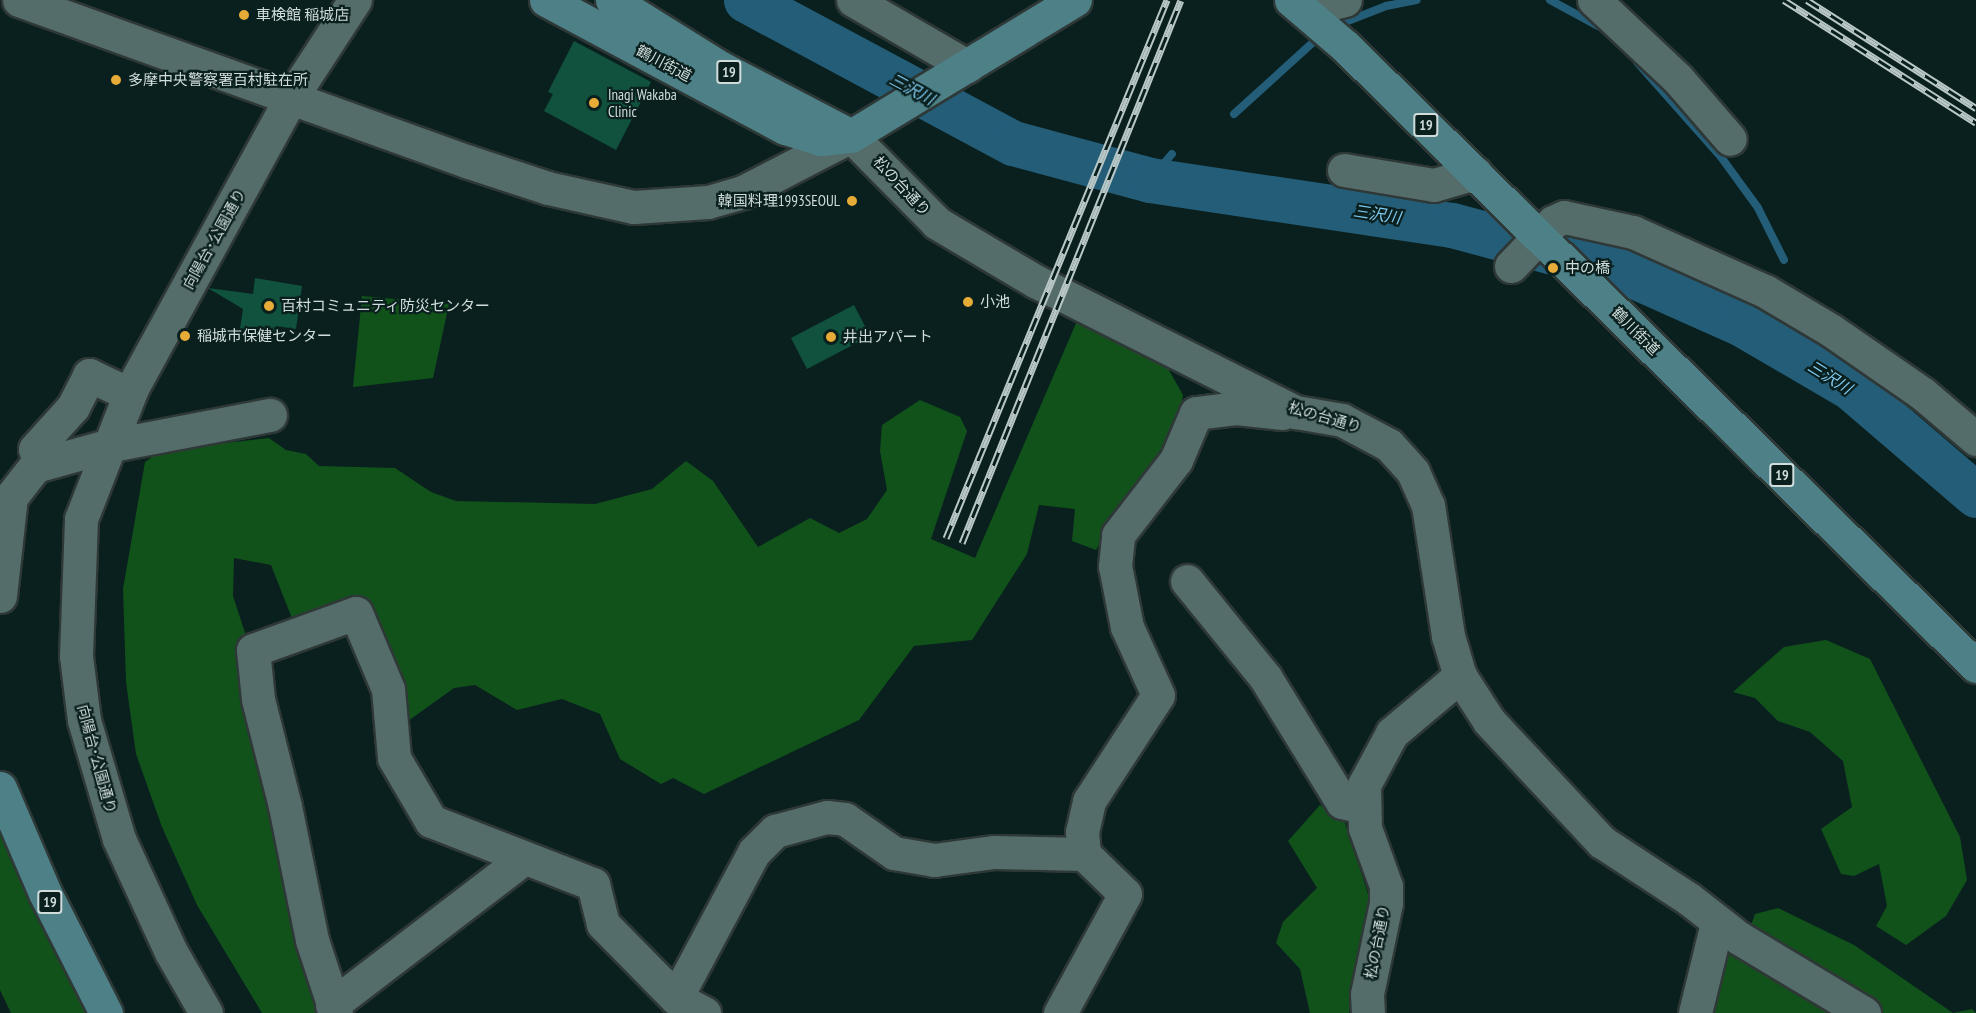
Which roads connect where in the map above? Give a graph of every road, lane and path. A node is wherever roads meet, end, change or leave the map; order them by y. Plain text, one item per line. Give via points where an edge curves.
1 (19, 0) edge
2 (355, 0) edge
3 (546, 0) edge
4 (612, 0) edge
5 (854, 0) edge
6 (1075, 0) edge
7 (1346, 0) edge
8 (1594, 0) edge
9 (59, 7) edge
10 (1304, 10) edge
11 (961, 69) junction
12 (291, 98) junction
13 (851, 136) junction
14 (1730, 139) dead end
15 (1344, 170) dead end
16 (1475, 173) junction
17 (1547, 229) junction
18 (1513, 264) dead end
19 (129, 394) junction
20 (1296, 412) junction
21 (270, 415) dead end
22 (1976, 440) edge
23 (107, 446) junction
24 (22, 469) edge
25 (96, 488) junction
26 (1187, 581) dead end
27 (0, 596) edge
28 (1976, 666) edge
29 (1461, 676) junction
30 (0, 788) edge
31 (1362, 807) junction
32 (1084, 854) junction
33 (524, 858) junction
34 (1717, 923) junction
35 (690, 1006) edge
36 (334, 1009) edge
37 (106, 1013) edge
38 (206, 1013) edge
39 (230, 1013) edge
40 (1060, 1013) edge
41 (1368, 1013) edge
42 (1695, 1013) edge
43 (1864, 1013) edge

1 - 9 street
2 - 12 street, 向陽台･公園通り
3 - 13 main road, 鶴川街道 / 19 via 785,128 821,139
4 - 13 main road, 鶴川街道 / 19 via 721,68
5 - 11 street
6 - 11 main road, 鶴川街道 / 19
7 - 10 street
8 - 14 street via 1678,79
9 - 12 street
10 - 16 main road, 鶴川街道 / 19
11 - 13 main road, 鶴川街道 / 19
12 - 13 street via 548,188 634,207 697,204 743,192
12 - 19 street, 向陽台･公園通り
13 - 20 street, 松の台通り via 937,223 1035,281
15 - 16 street via 1434,186
16 - 17 main road, 鶴川街道 / 19 via 1506,204
17 - 18 street
17 - 22 street via 1569,217 1633,232 1765,291 1886,366
17 - 28 main road, 鶴川街道 / 19 via 1588,284
19 - 23 street, 向陽台･公園通り
19 - 24 street via 90,375 73,407
20 - 29 street, 松の台通り via 1322,414 1367,430 1402,457 1413,472 1435,536 1448,636
20 - 32 street via 1271,414 1236,408 1196,413 1176,460 1118,535 1115,566 1127,627 1158,695 1089,801 1082,832
21 - 23 street
23 - 24 street
23 - 25 street, 向陽台･公園通り
24 - 27 street via 11,497
25 - 38 street, 向陽台･公園通り via 81,519 75,588 76,656 84,720 119,839 171,952
25 - 39 street, 向陽台･公園通り via 103,520 94,591 96,653 118,774 163,887
26 - 31 street via 1265,677 1342,802
29 - 31 street, 松の台通り via 1392,733 1369,771
29 - 34 street via 1489,721 1602,843 1689,898
30 - 37 main road, 19 via 45,893
31 - 41 street, 松の台通り via 1365,828 1386,886
32 - 35 street via 994,852 934,860 894,853 845,819 827,817 775,831 754,852
32 - 40 street via 1125,894
33 - 35 street via 593,884 603,924
33 - 36 street
33 - 36 street via 431,821 394,758 388,689 356,613 253,650 258,699 312,940
34 - 42 street
34 - 43 street

